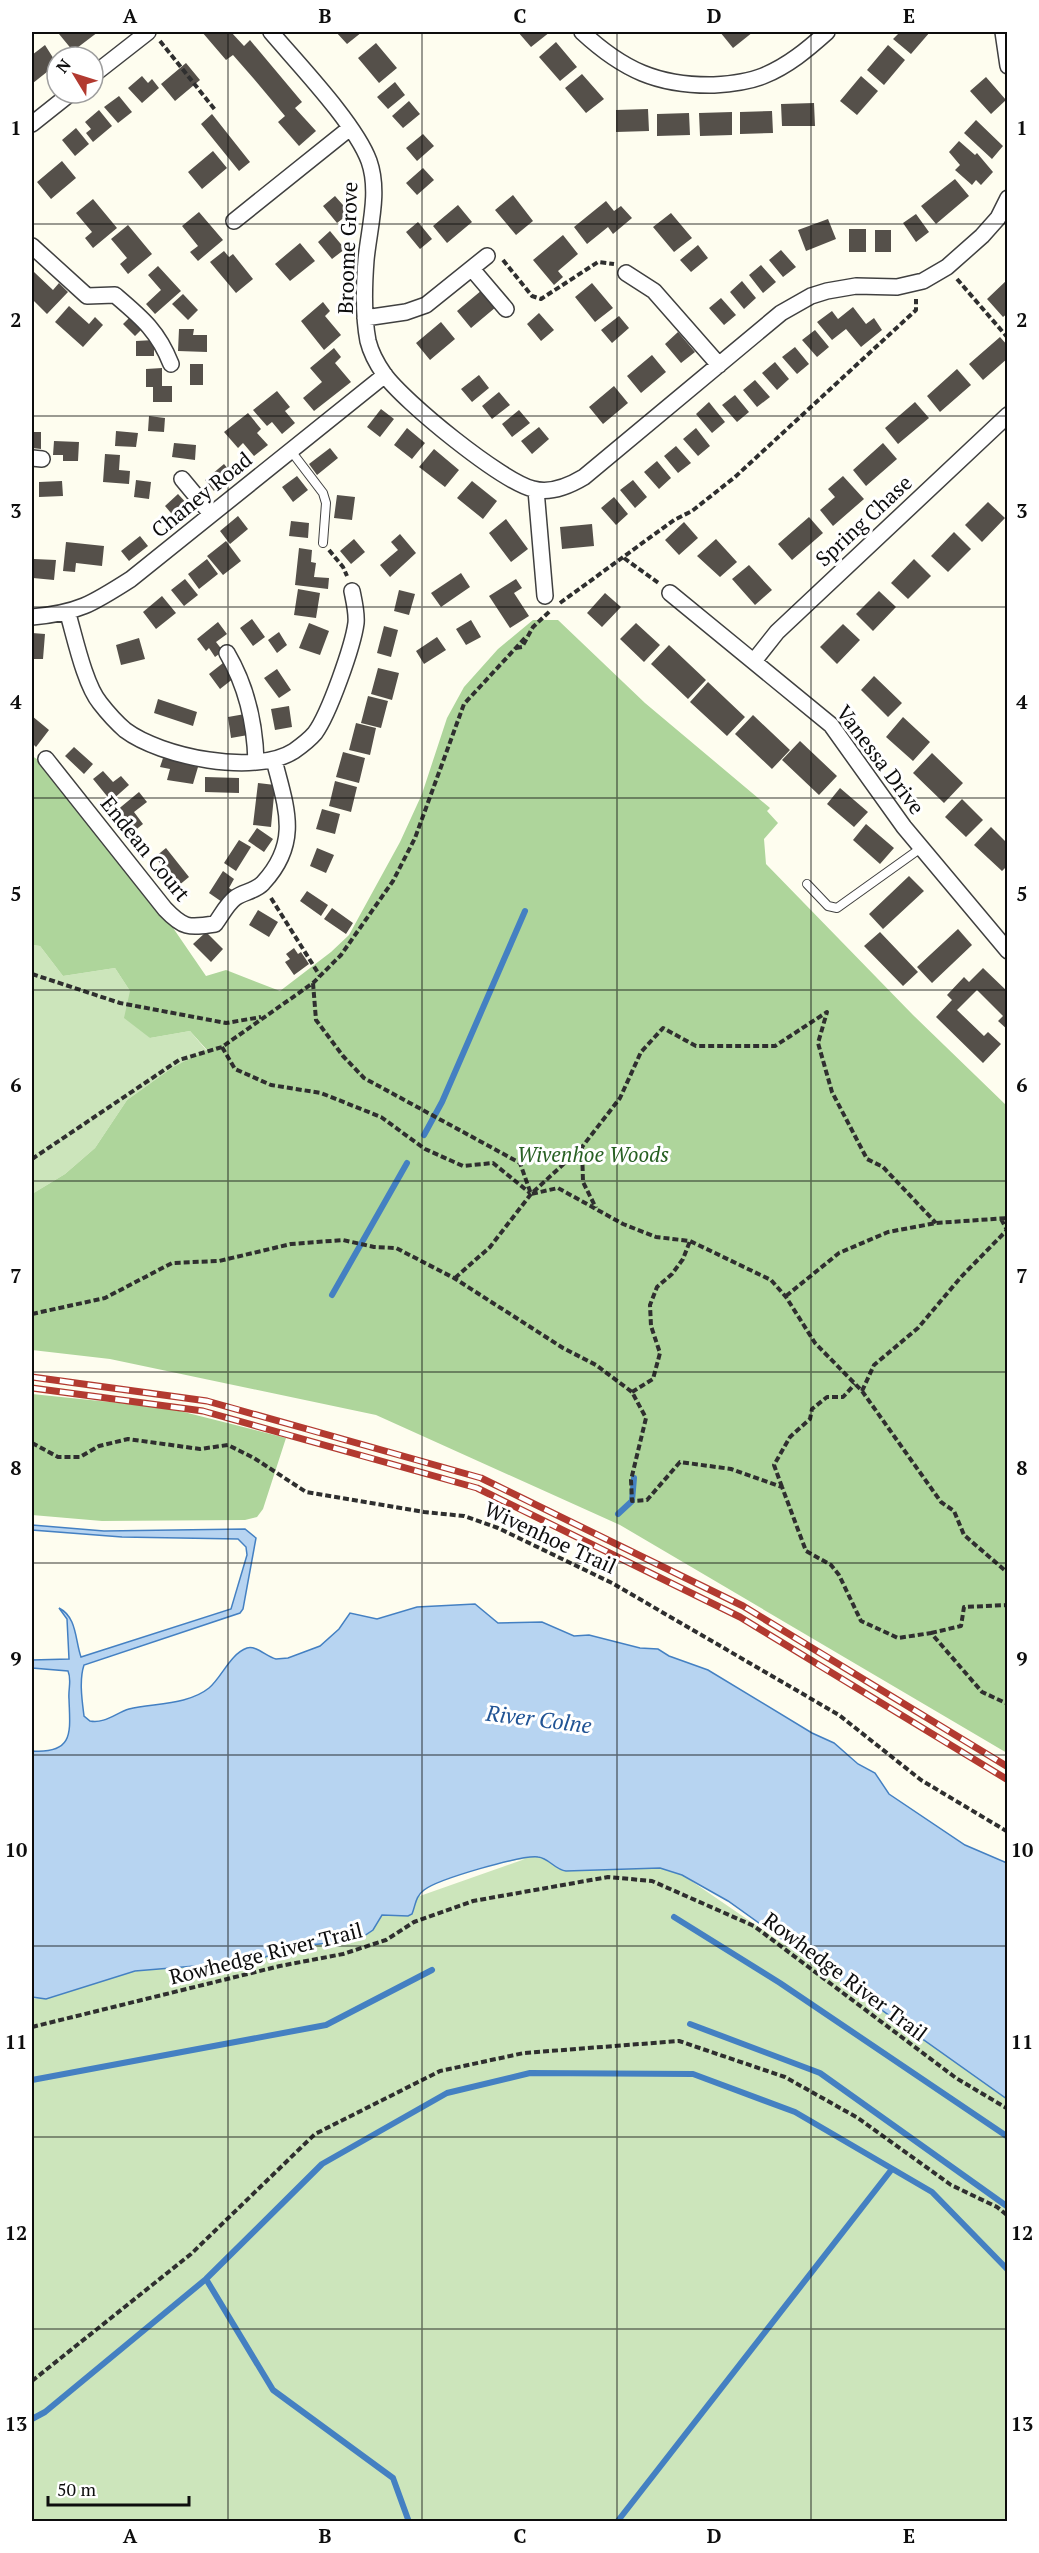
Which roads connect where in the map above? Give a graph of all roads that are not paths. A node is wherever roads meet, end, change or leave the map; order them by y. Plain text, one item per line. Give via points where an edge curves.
1 (271, 32) edge
2 (582, 32) edge
3 (827, 32) edge
4 (1005, 32) edge
5 (153, 36) edge
6 (1008, 66) edge
7 (105, 67) edge
8 (56, 105) edge
9 (32, 124) edge
10 (350, 128) junction
11 (1008, 198) edge
12 (234, 221) dead end
13 (32, 246) edge
14 (487, 256) road end
15 (472, 269) junction
16 (626, 273) road end
17 (506, 309) dead end
18 (365, 318) junction
19 (171, 364) dead end
20 (719, 365) junction
21 (385, 375) junction
22 (1008, 415) edge
23 (291, 451) junction
24 (182, 479) dead end
25 (536, 490) junction
26 (212, 514) junction
27 (323, 543) road end
28 (352, 591) road end
29 (670, 593) road end
30 (550, 605) road end
31 (68, 614) junction
32 (32, 617) edge
33 (227, 653) dead end
34 (754, 661) junction
35 (46, 759) dead end
36 (273, 760) junction
37 (256, 762) junction
38 (921, 848) junction
39 (807, 884) dead end
40 (1008, 951) edge

1 - 10 street, Broome Grove
2 - 3 street via 617,61 641,74 692,85 762,77 796,58
4 - 6 street
5 - 7 street
8 - 9 street
10 - 12 street
10 - 18 street, Broome Grove via 370,163 373,184
11 - 20 street, Broome Grove via 990,228 947,267 910,285 856,286 811,296 781,313
13 - 19 street via 87,296 115,295 145,319 164,344
14 - 15 street
15 - 17 street
15 - 18 street via 426,305
16 - 20 street via 654,291
18 - 21 street, Broome Grove via 373,356
20 - 25 street, Broome Grove via 584,477 571,485
21 - 23 street, Chaney Road
21 - 25 street, Broome Grove via 501,476
22 - 34 street, Spring Chase via 777,632
23 - 26 street, Chaney Road
23 - 27 lane via 323,493
24 - 26 street
25 - 30 street
26 - 31 street, Chaney Road via 131,579
28 - 36 street via 356,622 327,711 314,734 294,751
29 - 34 street, Vanessa Drive
31 - 32 street, Chaney Road
31 - 37 street via 99,702 125,730 186,756
33 - 37 street via 249,704
34 - 38 street, Vanessa Drive via 831,725
35 - 36 street, Endean Court via 180,924 195,927 215,924 234,898 263,884 287,846 289,831
36 - 37 street
38 - 39 lane via 837,908 828,906
38 - 40 street, Vanessa Drive

